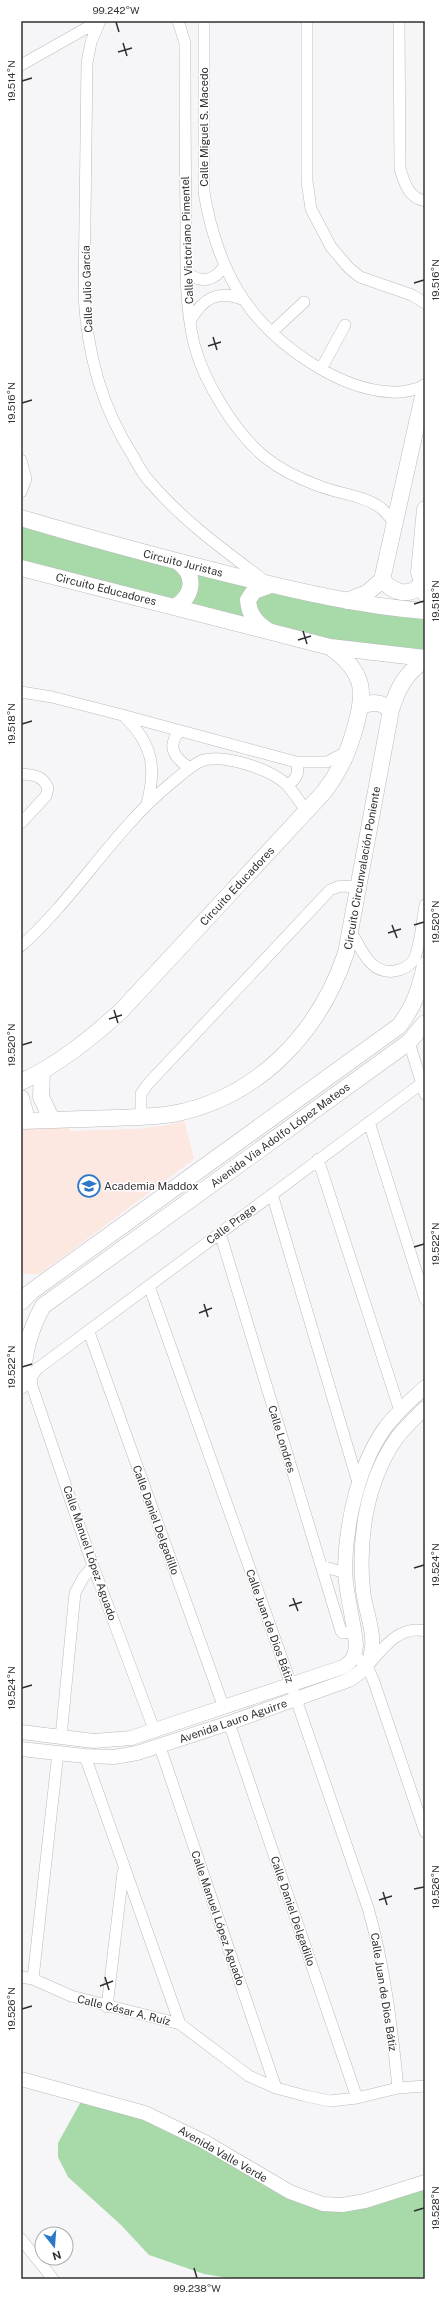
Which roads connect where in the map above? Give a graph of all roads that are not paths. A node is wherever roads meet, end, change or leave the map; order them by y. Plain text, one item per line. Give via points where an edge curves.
1 (99, 21) edge
2 (178, 21) edge
3 (204, 21) edge
4 (307, 21) edge
5 (399, 21) edge
6 (21, 65) edge
7 (425, 201) edge
8 (225, 265) junction
9 (186, 271) junction
10 (244, 300) junction
11 (304, 302) dead end
12 (425, 303) edge
13 (190, 321) junction
14 (345, 325) dead end
15 (272, 332) junction
16 (321, 369) junction
17 (425, 386) edge
18 (21, 460) edge
19 (21, 492) edge
20 (425, 509) edge
21 (21, 518) edge
22 (395, 524) junction
23 (178, 562) junction
24 (26, 570) edge
25 (382, 580) junction
26 (422, 581) edge
27 (271, 585) junction
28 (346, 602) junction
29 (176, 606) junction
30 (425, 611) edge
31 (269, 631) junction
32 (330, 646) junction
33 (425, 659) edge
34 (21, 692) edge
35 (360, 706) junction
36 (391, 710) junction
37 (122, 715) junction
38 (180, 731) junction
39 (346, 752) junction
40 (296, 762) junction
41 (190, 768) junction
42 (21, 774) edge
43 (287, 785) junction
44 (147, 804) junction
45 (306, 811) junction
46 (21, 823) edge
47 (358, 887) junction
48 (425, 905) edge
49 (351, 931) junction
50 (21, 946) edge
51 (425, 965) edge
52 (425, 1023) edge
53 (409, 1042) junction
54 (42, 1072) junction
55 (21, 1082) edge
56 (424, 1086) edge
57 (21, 1098) edge
58 (141, 1117) junction
59 (22, 1120) edge
60 (52, 1120) junction
61 (369, 1122) junction
62 (318, 1159) junction
63 (272, 1194) junction
64 (220, 1233) junction
65 (149, 1286) junction
66 (425, 1299) edge
67 (21, 1302) edge
68 (88, 1332) junction
69 (27, 1377) edge
70 (425, 1386) edge
71 (425, 1408) edge
72 (400, 1411) junction
73 (359, 1486) junction
74 (370, 1500) junction
75 (93, 1566) junction
76 (321, 1566) junction
77 (346, 1573) junction
78 (425, 1631) edge
79 (354, 1632) junction
80 (355, 1656) junction
81 (367, 1666) junction
82 (291, 1684) junction
83 (296, 1699) junction
84 (224, 1708) junction
85 (229, 1723) junction
86 (21, 1732) edge
87 (155, 1732) junction
88 (61, 1737) junction
89 (160, 1747) junction
90 (21, 1749) edge
91 (58, 1752) junction
92 (85, 1756) junction
93 (425, 1832) edge
94 (123, 1869) junction
95 (21, 1977) edge
96 (33, 1979) junction
97 (107, 2007) junction
98 (180, 2024) junction
99 (21, 2079) edge
100 (425, 2086) edge
101 (276, 2088) junction
102 (398, 2088) junction
103 (357, 2098) junction
104 (425, 2182) edge
105 (21, 2239) edge
106 (52, 2279) edge

1 - 6 street
1 - 27 street, Calle Julio García via 91,42 87,64 84,295 86,326 101,389 120,436 148,481 181,515
2 - 9 street, Calle Victoriano Pimentel via 185,43
3 - 8 street, Calle Miguel S. Macedo via 204,192 207,212
4 - 12 street via 306,181 311,208 331,247 354,272 373,283 412,295
5 - 7 street via 400,169 406,187 416,199
8 - 9 street via 220,273 205,280 197,279
8 - 10 street, Calle Miguel S. Macedo
9 - 13 street, Calle Victoriano Pimentel
10 - 13 street via 222,295 207,300 198,307
10 - 15 street, Calle Miguel S. Macedo
11 - 15 street
13 - 22 street, Calle Victoriano Pimentel via 205,374 222,406 242,433 265,457 288,473 319,486 366,500 382,509
14 - 16 street
15 - 16 street, Calle Miguel S. Macedo
16 - 17 street, Calle Miguel S. Macedo via 351,383 379,391 408,392
17 - 22 main road
18 - 19 street via 26,479
20 - 26 main road
21 - 23 main road, Circuito Juristas
22 - 25 main road
23 - 27 main road, Circuito Juristas
23 - 29 main road via 188,573 191,587 188,595
24 - 29 main road, Circuito Educadores
25 - 26 main road via 389,587 402,592 414,590
25 - 28 main road via 367,593
27 - 28 main road, Circuito Juristas
27 - 31 main road via 254,591 248,600 254,619
28 - 30 main road, Circuito Juristas
29 - 31 main road, Circuito Educadores
31 - 32 main road, Circuito Educadores
32 - 33 main road, Circuito Educadores
32 - 35 main road, Circuito Educadores via 349,662 356,673 362,693
33 - 36 main road, Circuito Circunvalación Poniente via 412,668 402,680
34 - 37 street via 52,697
35 - 36 main road via 377,702
35 - 39 main road, Circuito Educadores
36 - 47 main road, Circuito Circunvalación Poniente
37 - 38 street
37 - 44 street via 137,728 147,746 152,784
38 - 40 street
38 - 41 street via 173,738 173,746 178,759
39 - 40 street via 327,762
39 - 45 main road, Circuito Educadores via 337,774
40 - 43 street via 296,778
41 - 43 street via 207,759 227,759 266,772
41 - 44 street
42 - 46 street via 44,779 48,788 46,796
43 - 45 street
44 - 50 street via 41,928
45 - 54 main road, Circuito Educadores via 121,1011 86,1042
47 - 49 main road, Circuito Circunvalación Poniente
47 - 58 street via 340,886 324,896 147,1085 141,1094
48 - 49 street via 415,958 401,970 386,972 373,966
49 - 58 main road, Circuito Circunvalación Poniente via 337,979 322,1008 307,1031 269,1069 243,1089 224,1097 172,1114
51 - 67 main road, Avenida Via Adolfo López Mateos via 417,996 399,1026 32,1291
52 - 53 main road, Avenida Via Adolfo López Mateos
53 - 56 street
53 - 69 main road, Avenida Via Adolfo López Mateos via 44,1306 26,1343
54 - 55 main road, Circuito Educadores
54 - 60 main road via 41,1097
56 - 61 street, Calle Praga
57 - 59 main road via 25,1112
58 - 60 main road, Circuito Circunvalación Poniente
59 - 60 main road, Circuito Circunvalación Poniente
61 - 62 street, Calle Praga
61 - 66 street
62 - 63 street, Calle Praga
62 - 72 street
63 - 64 street, Calle Praga
63 - 73 street
64 - 65 street, Calle Praga
64 - 76 street, Calle Londres
65 - 68 street, Calle Praga
65 - 82 street, Calle Juan de Dios Bátiz
68 - 69 street, Calle Praga
68 - 84 street, Calle Daniel Delgadillo
69 - 75 street, Calle Manuel López Aguado
70 - 72 street
71 - 74 street via 407,1426 387,1454
72 - 73 street via 374,1445
73 - 74 street
73 - 77 street via 348,1532
74 - 81 street via 363,1534 361,1566 372,1640 372,1653
75 - 87 street, Calle Manuel López Aguado
75 - 88 street via 75,1593
76 - 77 street
76 - 79 street, Calle Londres via 341,1631
77 - 79 street
78 - 81 street, Avenida Lauro Aguirre via 410,1631 395,1636
79 - 80 street
80 - 81 street
80 - 82 street, Avenida Lauro Aguirre via 343,1667
81 - 83 street, Avenida Lauro Aguirre via 349,1680
81 - 93 street
82 - 83 street, Calle Juan de Dios Bátiz
82 - 84 street, Avenida Lauro Aguirre
83 - 85 street, Avenida Lauro Aguirre
83 - 102 street, Calle Juan de Dios Bátiz via 378,1942
84 - 87 street, Avenida Lauro Aguirre
85 - 89 street, Avenida Lauro Aguirre
85 - 103 street, Calle Daniel Delgadillo
86 - 88 street, Avenida Lauro Aguirre
87 - 88 street, Avenida Lauro Aguirre via 114,1741
89 - 92 street, Avenida Lauro Aguirre via 114,1757
89 - 101 street, Calle Manuel López Aguado
90 - 91 street, Avenida Lauro Aguirre
91 - 92 street, Avenida Lauro Aguirre
91 - 96 street
92 - 94 street
94 - 97 street
94 - 98 street
95 - 96 street, Calle César A. Ruíz
96 - 97 street, Calle César A. Ruíz via 53,1990
97 - 98 street, Calle César A. Ruíz
98 - 101 street, Calle César A. Ruíz via 249,2076
99 - 104 street, Avenida Valle Verde via 145,2113 205,2142 290,2192 323,2204 342,2205 365,2201
100 - 102 street, Calle César A. Ruíz
101 - 103 street, Calle César A. Ruíz via 330,2101
102 - 103 street, Calle César A. Ruíz
105 - 106 street

